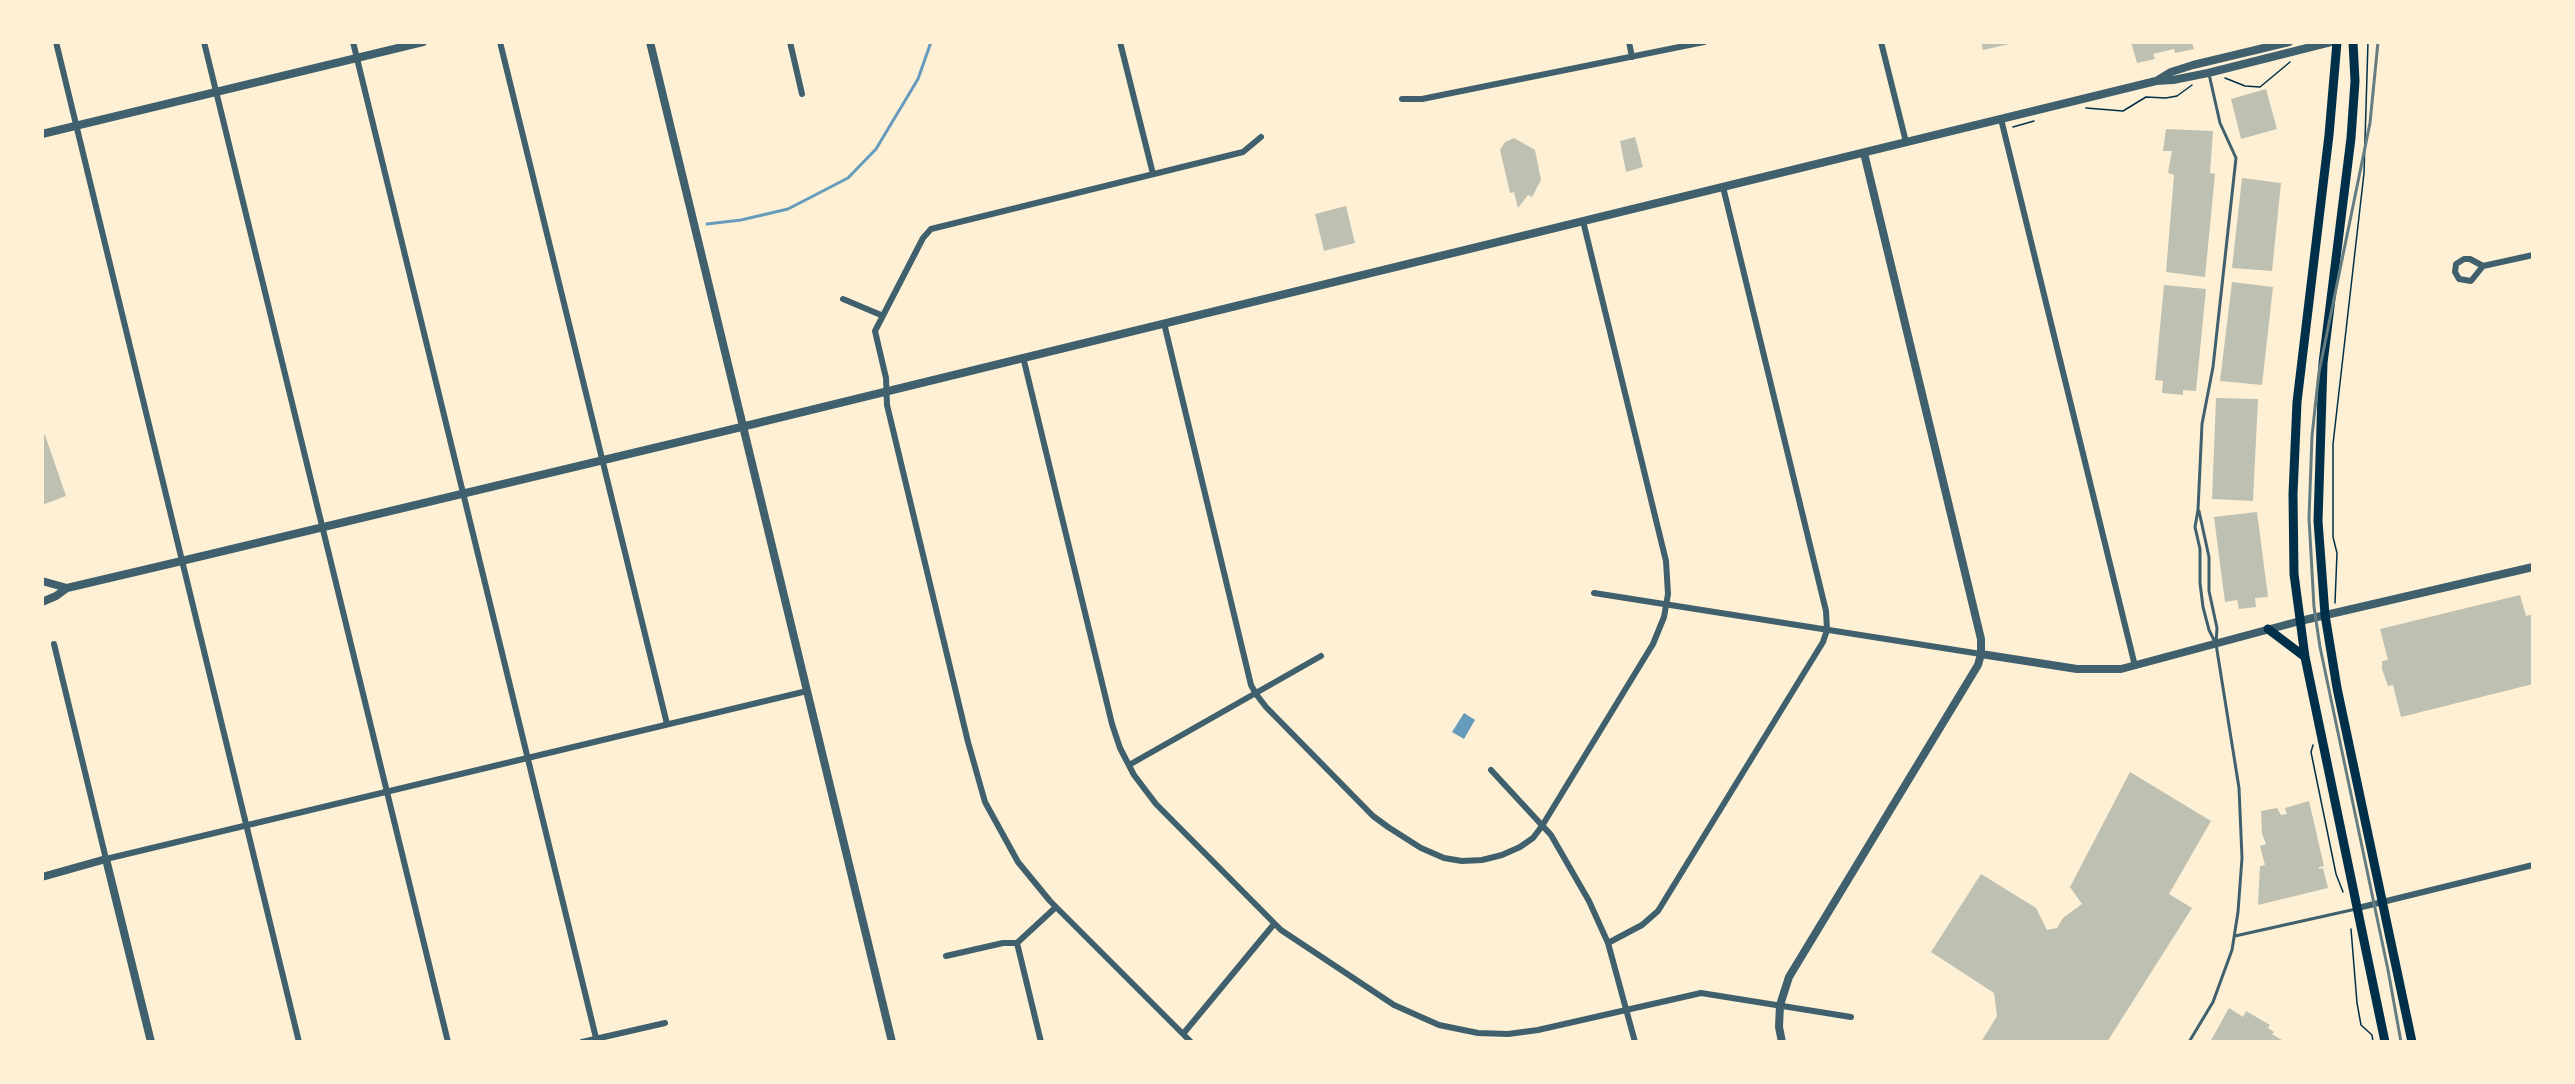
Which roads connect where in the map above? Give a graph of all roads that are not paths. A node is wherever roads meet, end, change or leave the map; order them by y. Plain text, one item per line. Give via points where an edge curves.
1 (56, 42) edge
2 (204, 42) edge
3 (353, 42) edge
4 (423, 42) edge
5 (500, 42) edge
6 (650, 42) edge
7 (789, 42) edge
8 (1120, 42) edge
9 (1629, 42) edge
10 (1704, 42) edge
11 (1881, 42) edge
12 (2289, 42) edge
13 (2331, 42) edge
14 (2337, 42) edge
15 (2353, 42) edge
16 (1632, 57) junction
17 (357, 58) junction
18 (2208, 73) junction
19 (2156, 81) junction
20 (216, 93) junction
21 (802, 94) dead end
22 (1402, 99) dead end
23 (2001, 119) junction
24 (75, 126) junction
25 (42, 134) edge
26 (1261, 137) dead end
27 (1906, 142) junction
28 (1864, 153) junction
29 (1153, 174) junction
30 (1724, 187) junction
31 (1583, 221) junction
32 (2533, 255) edge
33 (2483, 266) junction
34 (843, 299) dead end
35 (881, 315) junction
36 (1164, 323) junction
37 (1023, 357) junction
38 (886, 390) junction
39 (743, 426) junction
40 (602, 460) junction
41 (463, 494) junction
42 (2198, 510) junction
43 (322, 527) junction
44 (182, 561) junction
45 (2533, 567) edge
46 (42, 581) edge
47 (67, 588) junction
48 (1594, 593) dead end
49 (42, 602) edge
50 (1666, 604) junction
51 (2325, 615) junction
52 (2300, 621) junction
53 (2268, 629) junction
54 (1827, 630) junction
55 (54, 644) dead end
56 (2216, 644) junction
57 (1981, 654) junction
58 (1321, 656) dead end
59 (2305, 657) junction
60 (2135, 666) junction
61 (807, 691) junction
62 (1256, 694) junction
63 (668, 724) junction
64 (528, 759) junction
65 (1129, 765) junction
66 (1491, 770) dead end
67 (387, 791) junction
68 (246, 824) junction
69 (1542, 826) junction
70 (106, 859) junction
71 (2533, 865) edge
72 (42, 877) edge
73 (2382, 903) junction
74 (1056, 907) junction
75 (2358, 908) junction
76 (1274, 924) junction
77 (2235, 936) junction
78 (1017, 943) junction
79 (1608, 943) junction
80 (946, 956) dead end
81 (1780, 1005) junction
82 (1627, 1009) junction
83 (1851, 1017) dead end
84 (665, 1023) dead end
85 (1183, 1034) junction
86 (596, 1040) edge
87 (151, 1042) edge
88 (299, 1042) edge
89 (448, 1042) edge
90 (582, 1042) edge
91 (892, 1042) edge
92 (1041, 1042) edge
93 (1191, 1042) edge
94 (1635, 1042) edge
95 (1782, 1042) edge
96 (2188, 1042) edge
97 (2385, 1042) edge
98 (2412, 1042) edge

1 - 24 street
2 - 20 street
3 - 17 street
4 - 17 street
5 - 40 street
6 - 39 street
7 - 21 street
8 - 29 street
9 - 16 street
10 - 16 street
11 - 27 street
12 - 19 street via 2193,65
13 - 18 street
14 - 52 main road via 2294,446 2293,544
15 - 51 main road via 2351,138 2322,386 2318,521
16 - 22 street via 1422,99
17 - 20 street
17 - 41 street
18 - 19 street
18 - 42 lane via 2220,123 2236,158 2213,367 2202,424
19 - 23 street
20 - 24 street
20 - 43 street
23 - 27 street
23 - 60 street
24 - 25 street
24 - 44 street
26 - 29 street via 1243,152
27 - 28 street
28 - 30 street
28 - 57 street via 1981,639
29 - 35 street via 932,229 922,238
30 - 31 street
30 - 54 street via 1826,611
31 - 36 street
31 - 50 street via 1666,561
32 - 33 street
33 - 33 street via 2465,258 2456,264 2455,272 2463,281 2471,281
34 - 35 street
35 - 38 street via 874,331
36 - 37 street
36 - 62 street
37 - 38 street
37 - 65 street via 1112,724
38 - 39 street
38 - 74 street via 978,782 1012,853
39 - 40 street
39 - 61 street
40 - 41 street
40 - 63 street
41 - 43 street
41 - 64 street
42 - 56 lane via 2209,558
42 - 56 lane via 2195,527 2203,607
43 - 44 street
43 - 67 street
44 - 47 street
44 - 68 street
45 - 51 street
46 - 47 street
47 - 49 street
48 - 50 street
50 - 54 street
50 - 69 street via 1653,644
51 - 52 street
51 - 73 main road
52 - 53 street
52 - 59 main road
53 - 56 street
53 - 59 main road
54 - 57 street
54 - 79 street via 1658,911 1642,925
55 - 70 street
56 - 60 street
56 - 77 lane via 2232,734 2241,820
57 - 60 street via 2077,669
57 - 81 street via 1978,665 1789,977
58 - 62 street
59 - 75 main road
61 - 63 street
61 - 91 street
62 - 65 street
62 - 69 street via 1373,816 1421,848 1444,858 1482,860 1520,847
63 - 64 street
64 - 67 street
64 - 86 street
65 - 76 street via 1156,804
66 - 69 street
67 - 68 street
67 - 89 street
68 - 70 street
68 - 88 street
69 - 79 street via 1564,855
70 - 72 street
70 - 87 street
71 - 73 street
73 - 75 street
73 - 98 main road
74 - 78 street
74 - 85 street
75 - 77 lane
75 - 97 main road
76 - 82 street via 1394,1005 1448,1027 1478,1033 1518,1033
76 - 85 street
77 - 96 lane via 2213,1002
78 - 80 street
78 - 92 street
79 - 82 street
81 - 82 street via 1701,993
81 - 83 street
81 - 95 street
82 - 94 street
84 - 86 street
85 - 93 street
86 - 90 street

